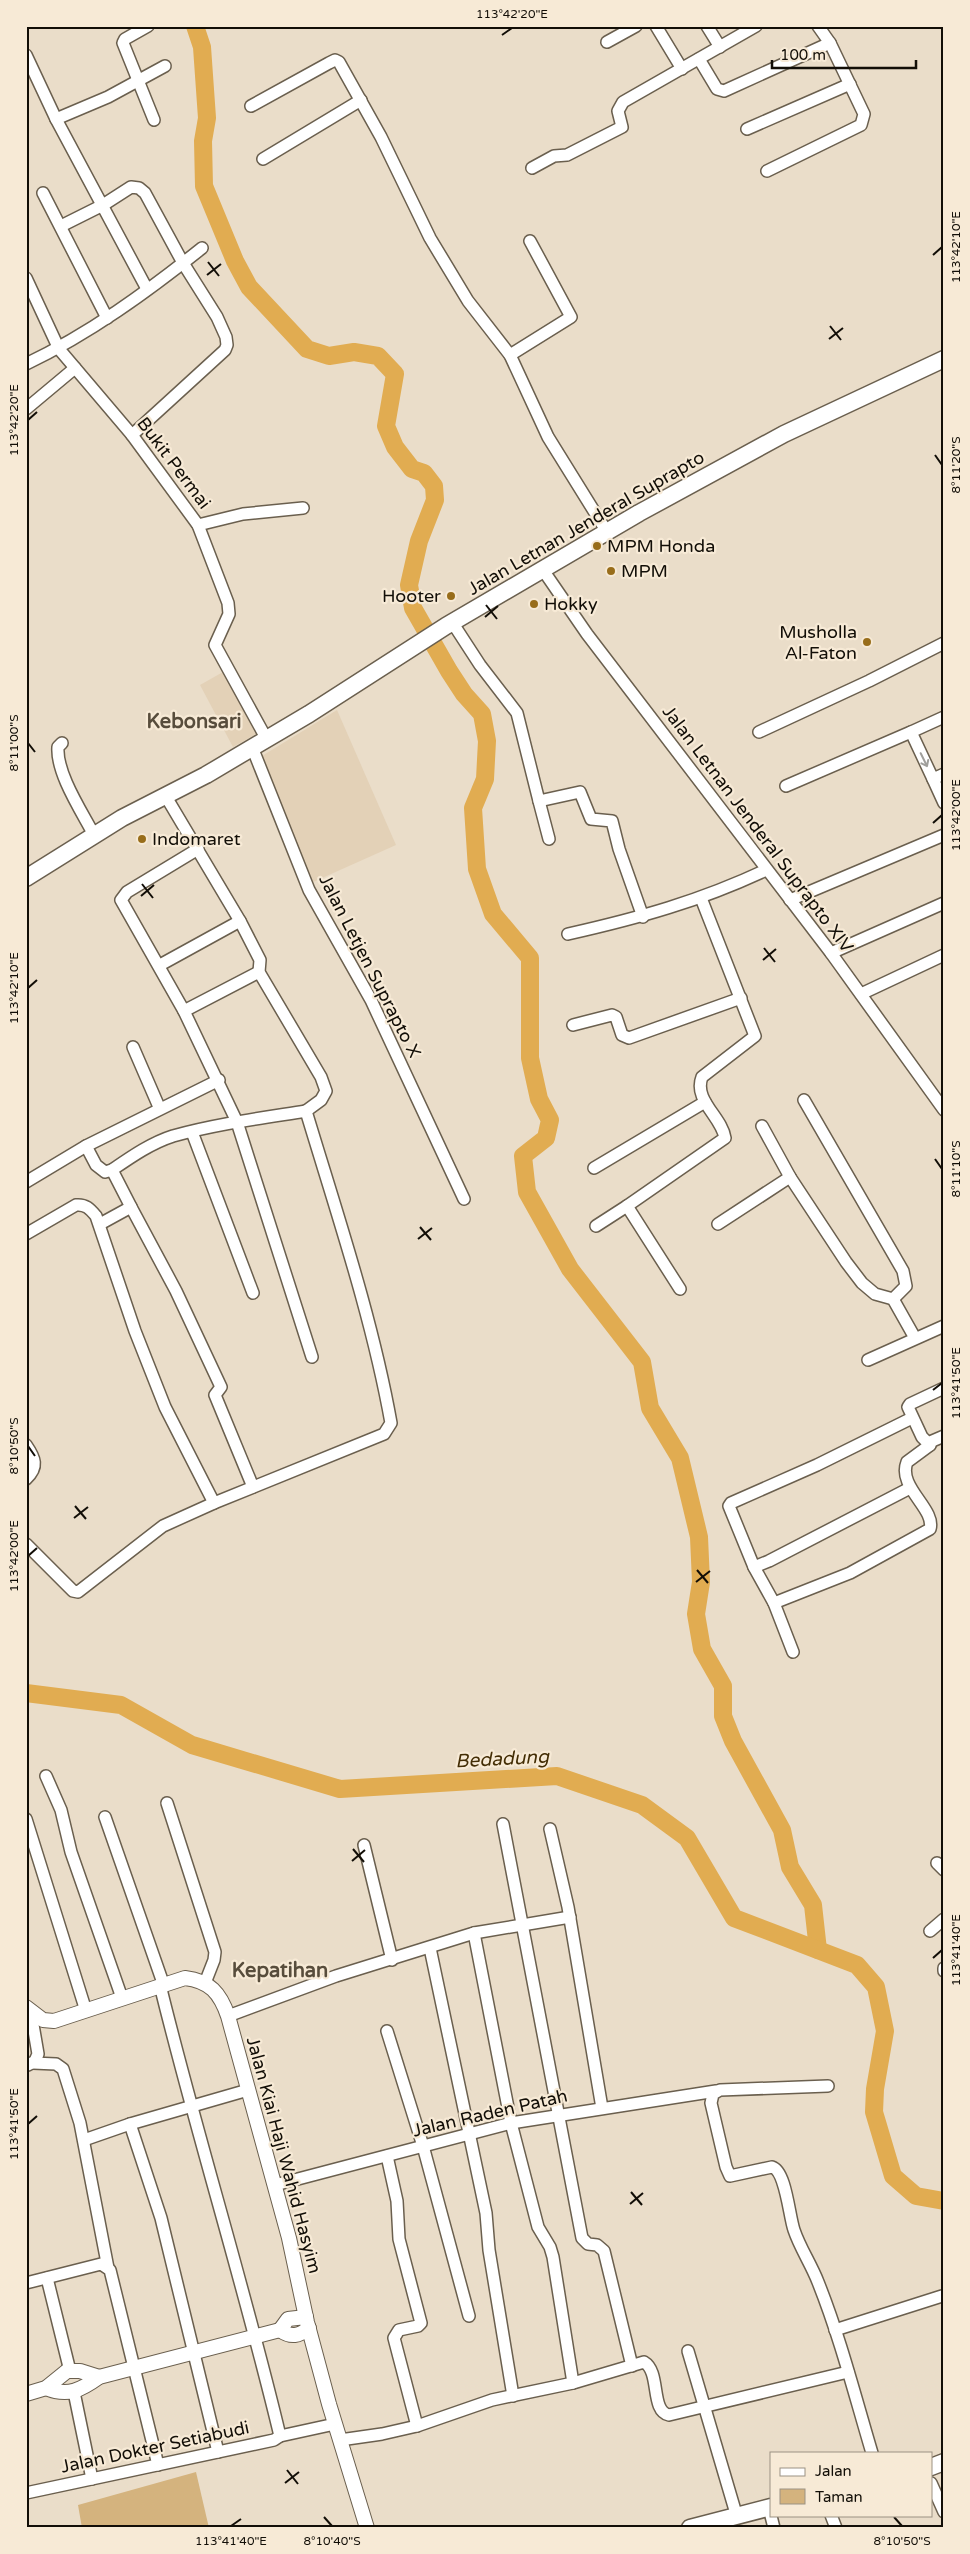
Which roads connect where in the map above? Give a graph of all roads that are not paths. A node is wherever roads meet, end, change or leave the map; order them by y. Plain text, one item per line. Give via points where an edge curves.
1 (148, 26) edge
2 (636, 26) edge
3 (656, 26) edge
4 (707, 26) edge
5 (756, 26) edge
6 (818, 26) edge
7 (607, 42) dead end
8 (830, 43) junction
9 (720, 47) junction
10 (26, 55) edge
11 (699, 59) junction
12 (165, 66) dead end
13 (682, 69) junction
14 (31, 76) edge
15 (139, 80) junction
16 (850, 84) junction
17 (361, 100) junction
18 (252, 106) dead end
19 (56, 119) junction
20 (154, 120) dead end
21 (747, 129) dead end
22 (263, 159) dead end
23 (532, 168) dead end
24 (767, 171) dead end
25 (44, 193) dead end
26 (102, 205) junction
27 (61, 226) junction
28 (530, 241) dead end
29 (202, 248) dead end
30 (183, 263) junction
31 (26, 278) edge
32 (147, 289) junction
33 (107, 318) junction
34 (59, 349) junction
35 (510, 355) junction
36 (944, 359) edge
37 (26, 364) edge
38 (75, 368) junction
39 (26, 409) edge
40 (132, 435) junction
41 (303, 508) dead end
42 (198, 525) junction
43 (607, 532) junction
44 (543, 570) junction
45 (449, 624) junction
46 (944, 643) edge
47 (944, 717) edge
48 (759, 732) dead end
49 (912, 732) junction
50 (266, 738) junction
51 (62, 743) dead end
52 (252, 747) junction
53 (939, 777) edge
54 (786, 786) dead end
55 (165, 795) junction
56 (540, 801) junction
57 (944, 803) edge
58 (94, 835) junction
59 (944, 835) edge
60 (549, 839) dead end
61 (198, 848) junction
62 (766, 870) junction
63 (26, 878) edge
64 (702, 898) junction
65 (790, 900) junction
66 (944, 903) edge
67 (643, 917) junction
68 (240, 922) junction
69 (568, 934) dead end
70 (831, 953) junction
71 (944, 955) edge
72 (160, 965) junction
73 (258, 972) junction
74 (861, 994) junction
75 (741, 998) junction
76 (184, 1010) junction
77 (573, 1024) dead end
78 (133, 1047) dead end
79 (219, 1080) junction
80 (804, 1100) dead end
81 (705, 1102) junction
82 (160, 1107) junction
83 (944, 1110) edge
84 (306, 1111) junction
85 (237, 1122) junction
86 (762, 1126) dead end
87 (192, 1132) junction
88 (86, 1146) junction
89 (594, 1168) dead end
90 (112, 1170) junction
91 (790, 1177) junction
92 (26, 1182) edge
93 (464, 1199) dead end
94 (626, 1206) junction
95 (131, 1207) junction
96 (100, 1224) junction
97 (718, 1224) dead end
98 (596, 1226) dead end
99 (26, 1234) edge
100 (680, 1289) dead end
101 (253, 1293) dead end
102 (893, 1299) junction
103 (944, 1326) edge
104 (915, 1338) junction
105 (312, 1358) dead end
106 (868, 1360) dead end
107 (944, 1388) edge
108 (912, 1418) junction
109 (944, 1436) edge
110 (26, 1445) edge
111 (930, 1445) junction
112 (26, 1479) edge
113 (253, 1488) junction
114 (910, 1488) junction
115 (214, 1504) junction
116 (26, 1544) edge
117 (754, 1567) junction
118 (774, 1603) junction
119 (793, 1652) dead end
120 (46, 1776) dead end
121 (167, 1803) dead end
122 (105, 1817) dead end
123 (26, 1819) edge
124 (503, 1824) dead end
125 (550, 1829) dead end
126 (364, 1845) dead end
127 (570, 1917) junction
128 (944, 1919) edge
129 (522, 1925) junction
130 (930, 1931) dead end
131 (474, 1933) junction
132 (430, 1948) junction
133 (392, 1960) junction
134 (205, 1983) junction
135 (161, 1984) junction
136 (122, 1998) junction
137 (29, 2010) edge
138 (86, 2011) junction
139 (228, 2016) junction
140 (387, 2031) dead end
141 (29, 2064) edge
142 (828, 2086) dead end
143 (248, 2090) junction
144 (716, 2091) junction
145 (190, 2106) junction
146 (602, 2108) junction
147 (560, 2114) junction
148 (511, 2123) junction
149 (130, 2124) junction
150 (470, 2133) junction
151 (84, 2140) junction
152 (423, 2146) junction
153 (387, 2156) junction
154 (275, 2185) junction
155 (108, 2268) junction
156 (47, 2278) junction
157 (26, 2283) edge
158 (942, 2296) dead end
159 (469, 2316) dead end
160 (308, 2322) junction
161 (836, 2330) junction
162 (256, 2336) junction
163 (194, 2351) junction
164 (688, 2351) dead end
165 (632, 2366) junction
166 (134, 2367) junction
167 (70, 2371) junction
168 (848, 2372) junction
169 (99, 2377) junction
170 (573, 2384) junction
171 (46, 2388) junction
172 (74, 2392) junction
173 (26, 2394) edge
174 (513, 2396) junction
175 (703, 2405) junction
176 (335, 2424) junction
177 (417, 2426) junction
178 (279, 2432) junction
179 (340, 2440) junction
180 (218, 2452) junction
181 (872, 2452) edge
182 (944, 2462) edge
183 (158, 2465) junction
184 (932, 2467) edge
185 (92, 2479) junction
186 (932, 2485) edge
187 (26, 2493) edge
188 (770, 2508) edge
189 (944, 2512) edge
190 (831, 2516) edge
191 (737, 2517) junction
192 (721, 2524) edge
193 (367, 2528) edge
194 (690, 2528) edge
195 (836, 2528) edge

1 - 15 street via 123,43
2 - 7 street
3 - 13 street
4 - 9 street
5 - 9 street
6 - 8 street
8 - 11 street via 724,91 717,89
8 - 16 street
9 - 11 street
10 - 14 street
11 - 13 street
12 - 15 street
13 - 23 street via 623,102 618,112 622,127 567,155 554,156
14 - 19 street
15 - 19 street
15 - 20 street
16 - 21 street
16 - 24 street via 864,114 861,125
17 - 18 street via 344,69 335,60
17 - 22 street
17 - 35 street via 430,238 468,301
19 - 26 street
25 - 27 street
26 - 27 street
26 - 30 street via 131,187 139,188 145,193
26 - 32 street
27 - 33 street
28 - 35 street via 572,317
29 - 30 street
30 - 32 street
30 - 40 street via 217,317 227,345
31 - 34 street, Bukit Permai
32 - 33 street
33 - 34 street
34 - 37 street
34 - 38 street, Bukit Permai
35 - 43 street via 548,437
36 - 43 main road, Jalan Letnan Jenderal Suprapto via 784,434
38 - 39 street
38 - 40 street, Bukit Permai
40 - 42 street, Bukit Permai
41 - 42 street via 243,514
42 - 50 street, Bukit Permai via 228,603 229,614 215,645
43 - 44 main road, Jalan Letnan Jenderal Suprapto
44 - 45 main road, Jalan Letnan Jenderal Suprapto
44 - 62 street, Jalan Letnan Jenderal Suprapto XIV via 587,634
45 - 50 main road, Jalan Letnan Jenderal Suprapto
45 - 56 street via 517,713
46 - 48 street
47 - 49 street
49 -> 53 street
49 - 54 street
50 - 52 main road, Jalan Letnan Jenderal Suprapto
51 - 58 street via 57,756
52 - 55 main road, Jalan Letnan Jenderal Suprapto
52 - 93 street, Jalan Letjen Suprapto X via 309,890 371,1000
53 - 57 street
55 - 58 main road, Jalan Letnan Jenderal Suprapto
55 - 61 street
56 - 60 street
56 - 67 street via 580,792 590,819 612,821
58 - 63 main road, Jalan Letnan Jenderal Suprapto
59 - 65 street
61 - 68 street
61 - 72 street via 127,892 121,900
62 - 64 street
62 - 65 street, Jalan Letnan Jenderal Suprapto XIV
64 - 67 street
64 - 75 street
65 - 70 street, Jalan Letnan Jenderal Suprapto XIV
66 - 70 street
67 - 69 street
68 - 72 street
68 - 73 street via 260,960
70 - 74 street, Jalan Letnan Jenderal Suprapto XIV
71 - 74 street
72 - 76 street
73 - 76 street
73 - 84 street via 326,1090 321,1100
74 - 83 street, Jalan Letnan Jenderal Suprapto XIV
75 - 77 street via 629,1038 622,1034 616,1017 612,1015
75 - 81 street via 755,1036 702,1077 699,1088
76 - 79 street
78 - 82 street
79 - 82 street
79 - 85 street
80 - 102 street via 903,1271 906,1286
81 - 89 street
81 - 94 street via 725,1138
82 - 88 street
84 - 85 street
84 - 113 street via 349,1254 384,1383 391,1423 384,1434
85 - 87 street
85 - 105 street
86 - 91 street
87 - 90 street via 154,1144
87 - 101 street
88 - 90 street via 100,1170
88 - 92 street
90 - 95 street
91 - 97 street
91 - 102 street via 862,1282 875,1294
94 - 98 street
94 - 100 street
95 - 96 street
95 - 113 street via 176,1291 221,1387 215,1395
96 - 99 street via 90,1208 82,1204
96 - 115 street via 135,1331 165,1406
102 - 104 street
103 - 104 street
104 - 106 street
107 - 108 street via 910,1404 908,1410
108 - 111 street
108 - 117 street via 731,1503 730,1512
109 - 111 street via 930,1442
110 - 112 street via 35,1465
111 - 114 street via 907,1462 904,1472
113 - 115 street
114 - 117 street
114 - 118 street via 930,1520 930,1529 850,1573
115 - 116 street via 163,1526 78,1592 73,1591
117 - 118 street
118 - 119 street
120 - 136 street via 61,1810
121 - 134 street via 215,1952
122 - 135 street
123 - 138 street
124 - 129 street
125 - 127 street
126 - 133 street
127 - 129 street
127 - 146 street
128 - 130 street
129 - 131 street
129 - 147 street
131 - 132 street
131 - 148 street
132 - 133 street
132 - 150 street
133 - 139 street via 336,1976
134 - 135 street via 185,1978
134 - 139 street, Jalan Kiai Haji Wahid Hasyim via 219,1993
135 - 136 street
135 - 145 street
136 - 138 street
137 - 138 street via 43,2020 54,2021
137 - 141 street via 38,2054
139 - 143 street, Jalan Kiai Haji Wahid Hasyim
140 - 152 street
141 - 151 street via 56,2064 62,2069
142 - 144 street, Jalan Raden Patah
143 - 145 street
143 - 154 street, Jalan Kiai Haji Wahid Hasyim
144 - 146 street, Jalan Raden Patah
144 - 161 street via 711,2103 728,2174 733,2177 772,2168 782,2175 803,2255 817,2280
145 - 149 street
145 - 162 street
146 - 147 street, Jalan Raden Patah
147 - 148 street, Jalan Raden Patah
147 - 165 street via 582,2238 604,2251
148 - 150 street, Jalan Raden Patah
148 - 170 street via 538,2227 551,2252
149 - 151 street
149 - 163 street via 162,2222
150 - 152 street, Jalan Raden Patah
150 - 174 street via 486,2214
151 - 155 street
152 - 153 street, Jalan Raden Patah
152 - 159 street
153 - 154 street, Jalan Raden Patah
153 - 177 street via 397,2201 399,2239 421,2320 418,2326 398,2330 394,2338
154 - 160 street, Jalan Kiai Haji Wahid Hasyim
155 - 156 street via 101,2264
155 - 166 street
156 - 157 street
156 - 167 street
158 - 161 street
160 - 162 street via 288,2319 280,2330
160 - 176 street, Jalan Kiai Haji Wahid Hasyim
161 - 168 street
162 - 163 street
162 - 178 street
163 - 166 street
163 - 180 street
164 - 175 street
165 - 170 street
165 - 175 street via 647,2364 664,2414
166 - 169 street
166 - 183 street
167 - 169 street via 80,2370
167 - 171 street via 61,2374
168 - 175 street
168 - 181 street
169 - 172 street
170 - 174 street
171 - 172 street
171 - 173 street
172 - 185 street
174 - 177 street
175 - 191 street
176 - 178 street, Jalan Dokter Setiabudi
176 - 179 street, Jalan Kiai Haji Wahid Hasyim
177 - 179 street
178 - 180 street, Jalan Dokter Setiabudi via 274,2440
179 - 193 street, Jalan Kiai Haji Wahid Hasyim
180 - 183 street, Jalan Dokter Setiabudi
182 - 184 main road
183 - 185 street, Jalan Dokter Setiabudi
185 - 187 street, Jalan Dokter Setiabudi
186 - 189 street
188 - 191 main road
190 - 195 street
191 - 192 main road
192 - 194 main road

